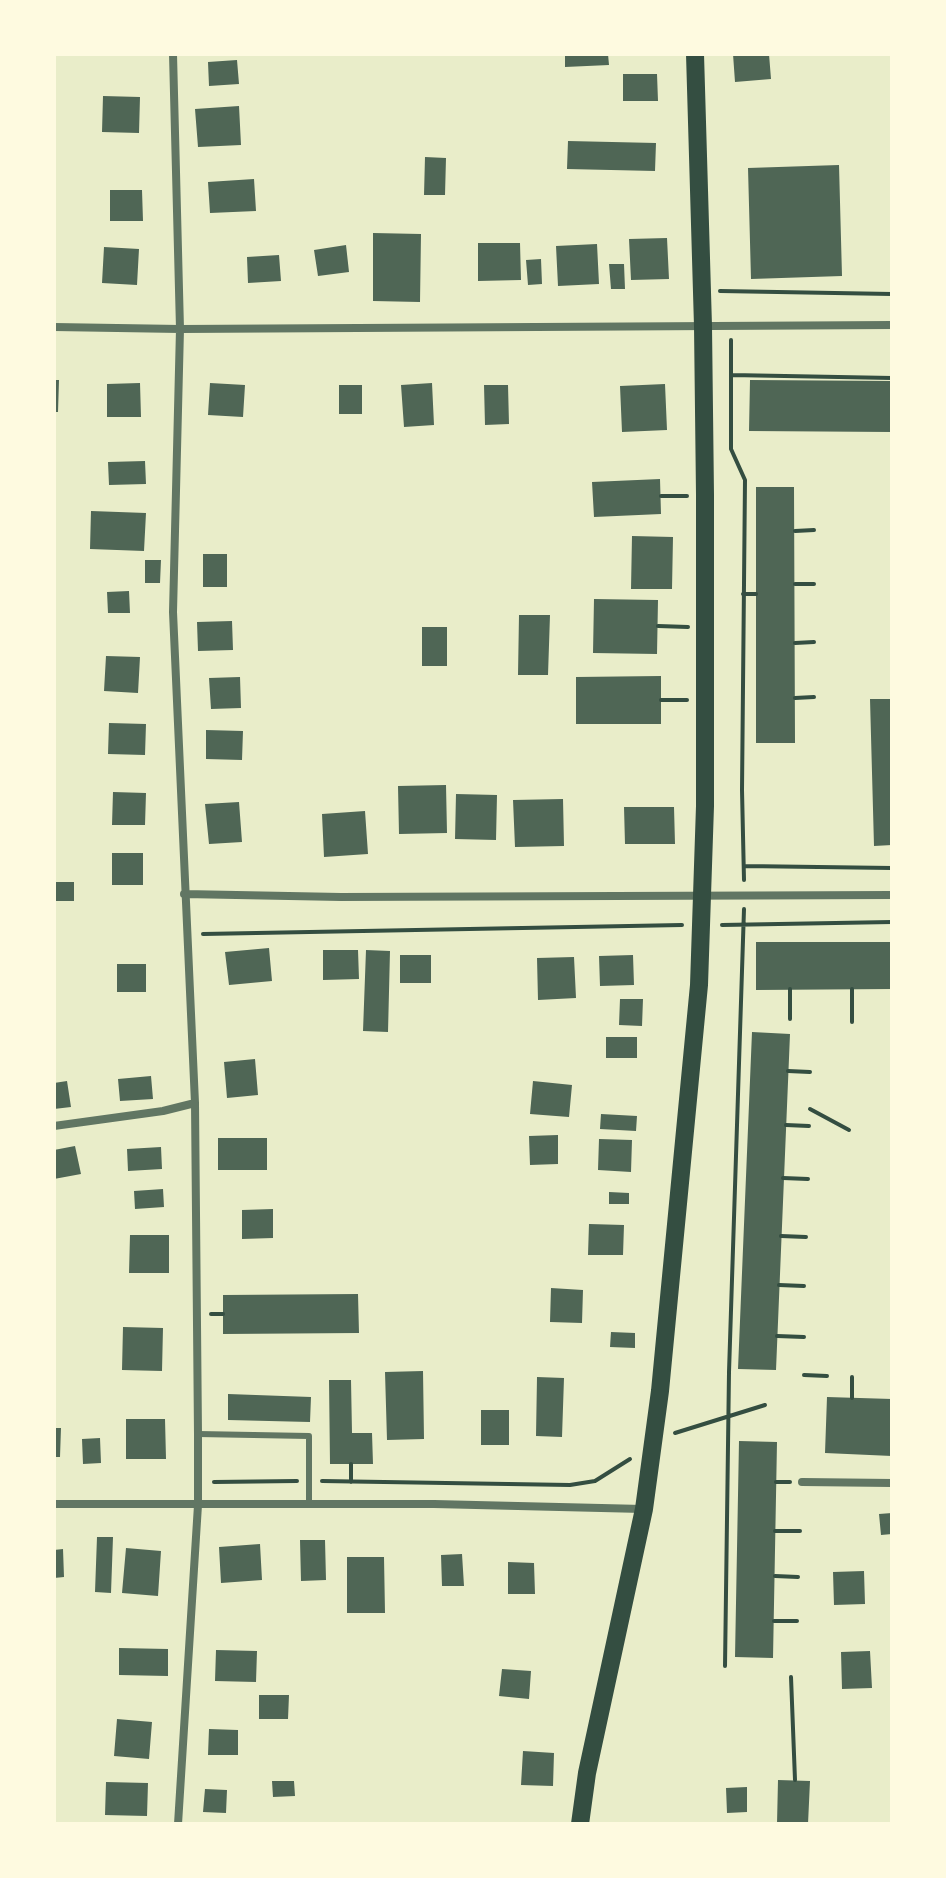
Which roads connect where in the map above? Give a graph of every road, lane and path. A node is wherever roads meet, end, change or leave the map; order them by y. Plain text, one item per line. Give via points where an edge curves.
1 (173, 54) edge
2 (695, 54) edge
3 (720, 277) dead end
4 (712, 291) junction
5 (892, 294) edge
6 (892, 325) edge
7 (703, 326) junction
8 (731, 326) junction
9 (54, 327) edge
10 (180, 329) junction
11 (731, 375) junction
12 (892, 378) edge
13 (814, 530) dead end
14 (795, 531) dead end
15 (795, 584) dead end
16 (814, 584) dead end
17 (743, 594) junction
18 (756, 594) dead end
19 (658, 626) dead end
20 (674, 627) dead end
21 (814, 642) dead end
22 (795, 643) dead end
23 (814, 697) dead end
24 (795, 698) dead end
25 (744, 866) junction
26 (892, 868) edge
27 (184, 894) junction
28 (704, 895) junction
29 (892, 895) edge
30 (744, 896) junction
31 (892, 922) edge
32 (744, 924) junction
33 (703, 925) junction
34 (186, 935) junction
35 (790, 989) dead end
36 (852, 989) dead end
37 (790, 1019) dead end
38 (852, 1022) dead end
39 (788, 1071) dead end
40 (810, 1072) dead end
41 (195, 1103) junction
42 (810, 1109) dead end
43 (786, 1125) dead end
44 (54, 1126) edge
45 (809, 1126) dead end
46 (849, 1130) dead end
47 (783, 1178) dead end
48 (808, 1179) dead end
49 (781, 1236) dead end
50 (806, 1237) dead end
51 (779, 1285) dead end
52 (804, 1286) dead end
53 (777, 1336) dead end
54 (804, 1337) dead end
55 (804, 1375) dead end
56 (827, 1376) dead end
57 (852, 1377) dead end
58 (852, 1398) dead end
59 (765, 1405) dead end
60 (729, 1414) junction
61 (198, 1434) junction
62 (653, 1441) junction
63 (351, 1464) dead end
64 (309, 1481) junction
65 (198, 1482) junction
66 (351, 1482) junction
67 (802, 1482) dead end
68 (892, 1483) edge
69 (309, 1503) junction
70 (54, 1504) edge
71 (198, 1505) junction
72 (644, 1509) junction
73 (775, 1531) dead end
74 (800, 1531) dead end
75 (775, 1576) dead end
76 (798, 1577) dead end
77 (774, 1621) dead end
78 (797, 1621) dead end
79 (725, 1666) dead end
80 (791, 1677) dead end
81 (795, 1780) dead end
82 (178, 1824) edge
83 (580, 1824) edge

1 - 10 street
2 - 4 main road
3 - 4 path
4 - 5 path
4 - 7 main road
4 - 8 path via 726,302
6 - 8 street
7 - 8 street
7 - 10 street
7 - 28 main road
8 - 11 path
9 - 10 street
10 - 27 street via 173,612
11 - 12 path
11 - 17 path via 731,449 745,480
13 - 14 path
15 - 16 path
17 - 18 path
17 - 25 path
19 - 20 path
21 - 22 path
23 - 24 path
25 - 26 path
25 - 30 path
27 - 28 street
27 - 34 street
28 - 30 street
28 - 33 main road
29 - 30 street
30 - 32 path
31 - 32 path
32 - 33 path
32 - 60 path
33 - 34 path
33 - 62 main road
34 - 41 street
35 - 37 path
36 - 38 path
39 - 40 path
41 - 44 street
41 - 61 street
42 - 46 path
43 - 45 path
47 - 48 path
49 - 50 path
51 - 52 path
53 - 54 path
55 - 56 path
57 - 58 path
59 - 60 path
60 - 62 path
60 - 79 path
61 - 64 lane via 309,1436
61 - 65 street
62 - 66 path via 595,1481 570,1485
62 - 72 main road
63 - 66 path
64 - 65 path
64 - 66 path
64 - 69 lane
65 - 71 street
67 - 68 street
69 - 71 street
69 - 72 street
70 - 71 street
71 - 82 street
72 - 83 main road
73 - 74 path
75 - 76 path
77 - 78 path
80 - 81 path

